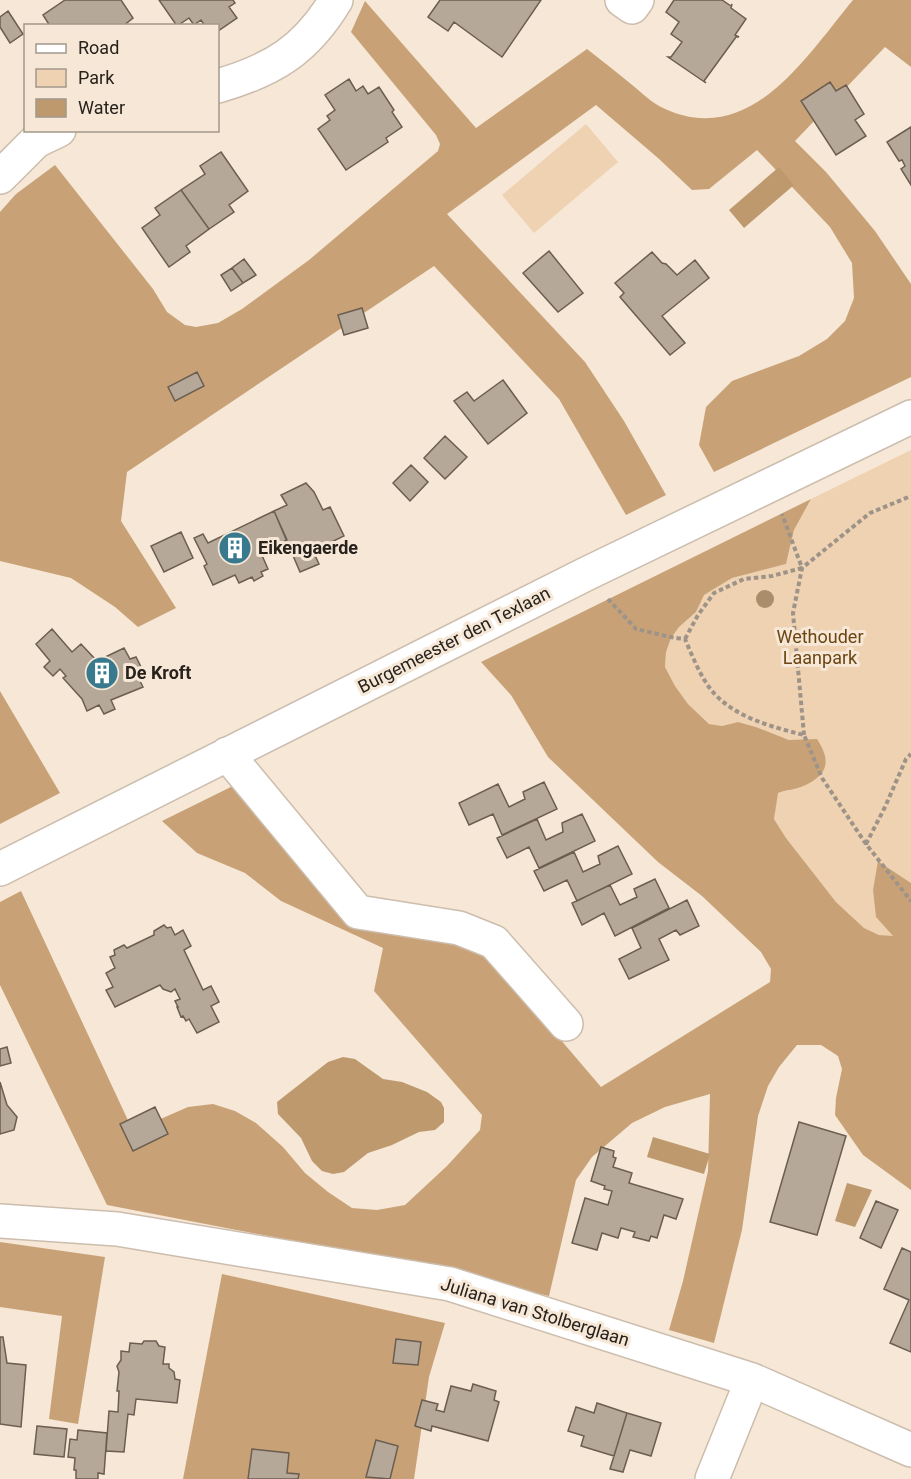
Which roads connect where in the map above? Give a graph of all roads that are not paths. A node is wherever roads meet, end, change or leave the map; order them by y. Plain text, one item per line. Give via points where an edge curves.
1 (336, 0) edge
2 (622, 0) edge
3 (637, 0) edge
4 (219, 86) edge
5 (55, 132) edge
6 (0, 177) edge
7 (911, 417) edge
8 (227, 754) junction
9 (0, 869) edge
10 (566, 1024) dead end
11 (0, 1221) edge
12 (752, 1380) junction
13 (911, 1450) edge
14 (712, 1479) edge

1 - 4 street via 316,31 289,56 246,78
2 - 3 street via 632,7
5 - 6 street via 36,141
7 - 8 street, Burgemeester den Texlaan
8 - 9 street, Burgemeester den Texlaan
8 - 10 street via 358,912 459,928 494,942
11 - 12 street, Juliana van Stolberglaan via 117,1229 450,1284
12 - 13 street, Juliana van Stolberglaan
12 - 14 street

